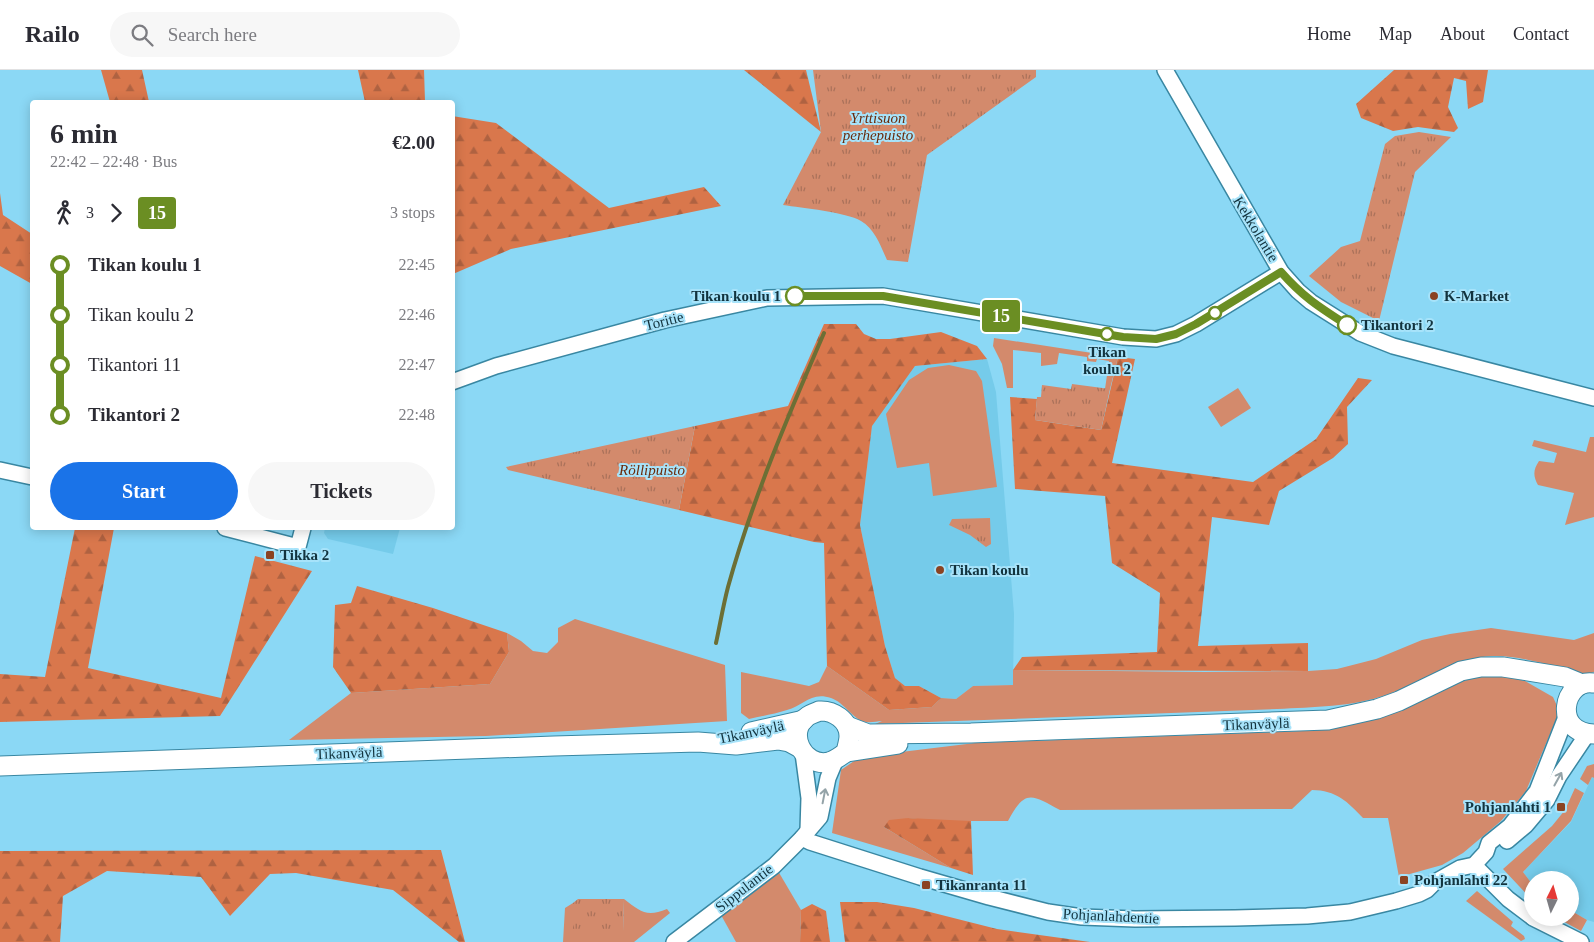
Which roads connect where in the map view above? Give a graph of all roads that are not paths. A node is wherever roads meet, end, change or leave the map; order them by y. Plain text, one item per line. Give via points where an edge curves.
1 (1165, 70) edge
2 (1281, 272) junction
3 (455, 381) edge
4 (1594, 398) edge
5 (0, 470) edge
6 (30, 477) edge
7 (233, 530) edge
8 (302, 530) edge
9 (1530, 672) junction
10 (1590, 682) edge
11 (1566, 713) junction
12 (804, 720) junction
13 (847, 726) junction
14 (971, 734) junction
15 (1591, 734) edge
16 (698, 742) junction
17 (802, 751) junction
18 (841, 755) junction
19 (0, 766) edge
20 (805, 834) junction
21 (1486, 852) junction
22 (1473, 866) junction
23 (1524, 910) edge
24 (1550, 926) edge
25 (674, 942) edge
26 (1581, 942) edge

1 - 2 street, Kekkolantie
2 - 3 street, Toritie via 1196,324 1156,339 1123,337 883,296 766,298 664,320 496,366
2 - 4 street, Kekkolantie via 1311,302 1360,333 1393,346
5 - 6 street
7 - 8 street via 298,546
9 - 10 main road, Tikanväylä
9 - 11 main road, Tikanväylä via 1557,692
9 - 14 main road, Tikanväylä via 1504,667 1461,671 1400,701 1328,720
10 - 11 main road via 1573,690
11 - 15 main road, Tikanväylä via 1576,729
11 - 21 street, Pohjanlahdentie via 1537,791 1510,826 1489,843
12 - 13 main road via 819,711 830,712
12 - 16 main road, Tikanväylä
12 - 17 main road via 797,734
13 - 14 main road, Tikanväylä via 868,734
13 - 18 main road via 849,736
14 - 18 main road, Tikanväylä
21 -> 15 street, Pohjanlahdentie via 1495,850 1537,812
16 - 17 main road, Tikanväylä via 736,745 778,740 789,742
16 - 19 main road, Tikanväylä
17 - 18 main road via 814,761 822,762
17 - 20 street via 809,798
20 -> 18 street, Sippulantie via 820,817 828,778
20 - 22 street, Pohjanlahdentie via 810,842 972,892 1082,918 1322,915 1396,901 1427,890 1460,868
20 - 25 street, Sippulantie via 774,866
21 - 22 street, Pohjanlahdentie
22 - 23 street
24 - 26 street

